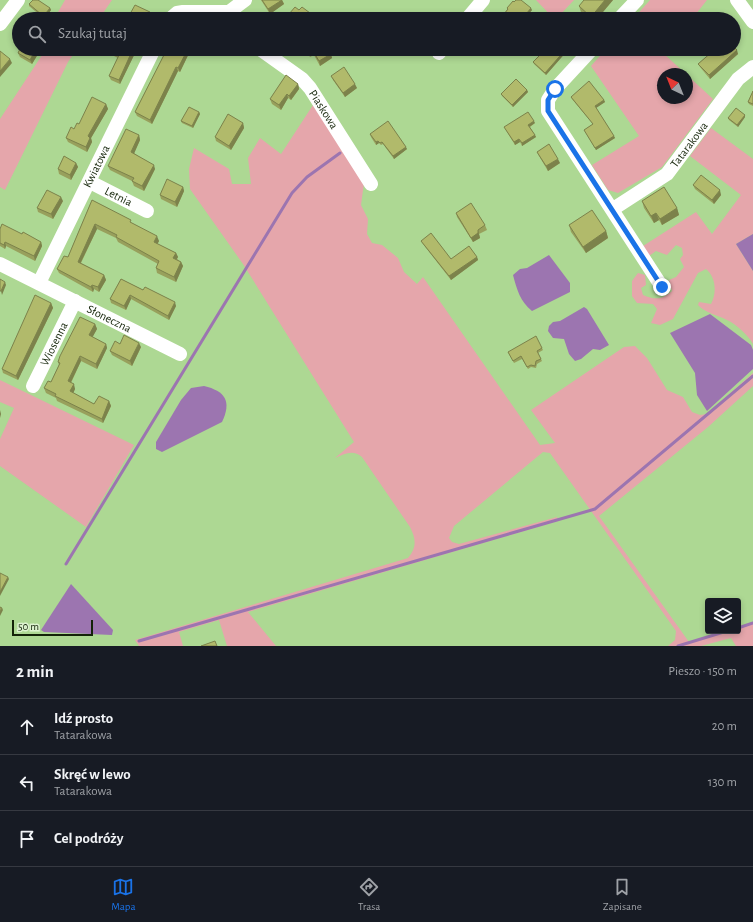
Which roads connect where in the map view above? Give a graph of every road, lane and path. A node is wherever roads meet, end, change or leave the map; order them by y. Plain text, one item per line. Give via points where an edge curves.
1 (18, 0) edge
2 (245, 0) edge
3 (483, 0) edge
4 (637, 0) edge
5 (736, 0) edge
6 (230, 10) edge
7 (183, 12) edge
8 (473, 12) edge
9 (626, 12) edge
10 (753, 22) edge
11 (0, 24) edge
12 (151, 56) edge
13 (270, 56) edge
14 (586, 56) edge
15 (753, 67) edge
16 (90, 182) junction
17 (371, 184) dead end
18 (613, 209) junction
19 (146, 211) dead end
20 (0, 264) edge
21 (39, 283) junction
22 (662, 287) dead end
23 (75, 301) junction
24 (180, 354) dead end
25 (33, 386) dead end

1 - 11 street
2 - 6 street
3 - 8 street
4 - 9 street
5 - 10 street
6 - 7 street
12 - 16 street, Kwiatowa
13 - 17 street, Piaskowa via 302,79 310,88
14 - 18 street via 555,89 548,100 548,111
15 - 18 street, Tatarakowa via 738,78 666,174
16 - 19 street, Letnia
16 - 21 street, Kwiatowa
18 - 22 street
20 - 21 street, Słoneczna
21 - 23 street, Słoneczna
23 - 24 street, Słoneczna
23 - 25 street, Wiosenna

